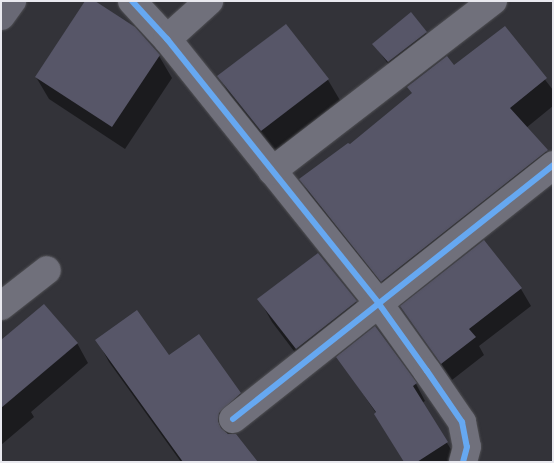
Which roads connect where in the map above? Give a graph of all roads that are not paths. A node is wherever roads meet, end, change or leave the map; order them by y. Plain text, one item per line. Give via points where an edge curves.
1 (12, 1) edge
2 (132, 1) edge
3 (210, 1) edge
4 (493, 1) edge
5 (1, 16) edge
6 (167, 39) junction
7 (553, 166) edge
8 (272, 171) junction
9 (47, 270) dead end
10 (379, 304) junction
11 (1, 306) edge
12 (233, 418) dead end
13 (463, 462) edge

1 - 5 main road
2 - 6 street
3 - 6 street
4 - 8 street
6 - 8 street
7 - 10 street
8 - 10 street
9 - 11 street
10 - 12 street
10 - 13 street via 462,422 466,447

